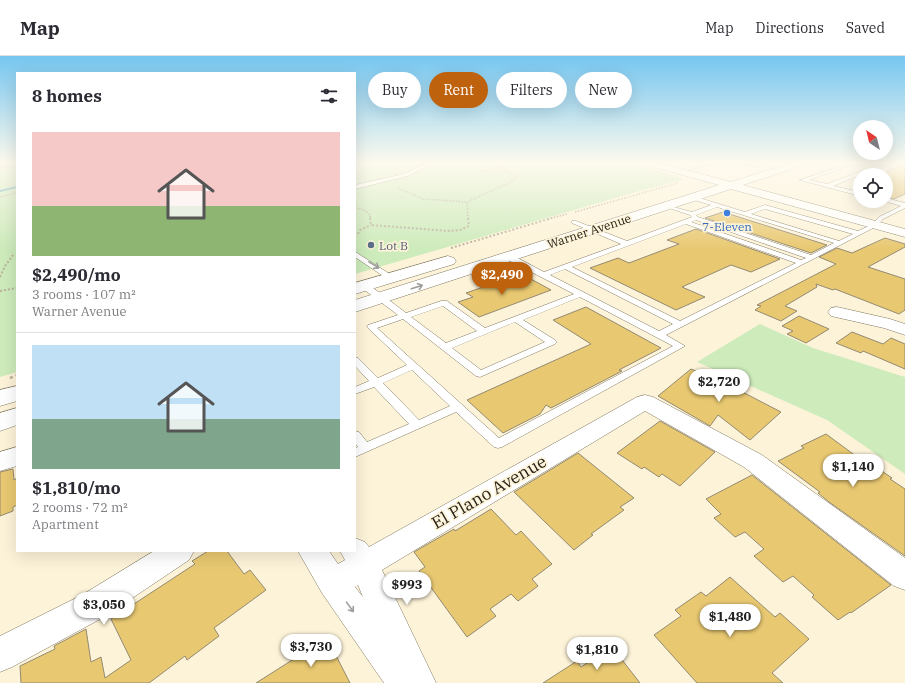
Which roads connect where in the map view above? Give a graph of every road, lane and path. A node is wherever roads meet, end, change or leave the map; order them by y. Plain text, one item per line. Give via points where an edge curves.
1 (407, 192) edge
2 (486, 192) edge
3 (639, 192) edge
4 (678, 192) edge
5 (703, 192) edge
6 (778, 192) edge
7 (16, 193) edge
8 (0, 197) edge
9 (693, 198) junction
10 (467, 202) junction
11 (893, 202) edge
12 (717, 205) junction
13 (668, 206) junction
14 (904, 206) edge
15 (356, 208) edge
16 (615, 210) dead end
17 (600, 214) dead end
18 (745, 214) junction
19 (694, 216) junction
20 (878, 221) junction
21 (574, 222) junction
22 (686, 222) junction
23 (905, 224) edge
24 (371, 225) junction
25 (592, 230) junction
26 (858, 233) junction
27 (905, 233) edge
28 (358, 234) dead end
29 (840, 243) junction
30 (627, 244) junction
31 (446, 250) dead end
32 (14, 255) dead end
33 (356, 255) edge
34 (509, 257) junction
35 (811, 257) junction
36 (801, 262) junction
37 (566, 266) junction
38 (543, 275) junction
39 (0, 277) edge
40 (392, 278) junction
41 (16, 288) edge
42 (360, 288) edge
43 (0, 291) edge
44 (580, 294) junction
45 (380, 298) junction
46 (356, 306) edge
47 (838, 312) dead end
48 (404, 316) junction
49 (516, 319) junction
50 (680, 324) junction
51 (905, 330) edge
52 (484, 332) junction
53 (659, 335) junction
54 (445, 347) junction
55 (356, 361) edge
56 (414, 366) junction
57 (376, 382) junction
58 (356, 391) edge
59 (16, 393) edge
60 (0, 398) edge
61 (457, 406) junction
62 (16, 416) edge
63 (0, 422) edge
64 (417, 425) junction
65 (356, 438) edge
66 (360, 451) edge
67 (16, 456) edge
68 (0, 462) edge
69 (177, 552) edge
70 (313, 552) edge
71 (359, 558) edge
72 (905, 576) edge
73 (333, 583) junction
74 (0, 655) edge
75 (406, 683) edge
76 (418, 683) edge

1 - 10 path via 423,199
2 - 10 path
3 - 31 path
4 - 16 main road, Warner Avenue
5 - 9 main road, Warner Avenue
6 - 20 main road
7 - 8 path
9 - 12 lane
9 - 13 main road, Warner Avenue
10 - 24 path via 469,226 459,231 440,232
11 - 14 lane
12 - 18 lane
12 - 19 lane
13 - 19 lane
13 - 25 main road, Warner Avenue
14 - 20 lane
15 - 24 path via 369,213
17 - 21 main road, Warner Avenue
18 - 26 lane via 764,207
18 - 29 lane
19 - 22 lane
19 - 35 lane
20 - 23 main road
20 - 26 lane
20 - 27 main road
21 - 25 lane
21 - 40 main road, Warner Avenue
22 - 30 lane
22 - 36 lane
24 - 28 path via 360,230
25 - 30 lane
25 - 34 main road, Warner Avenue
26 - 29 lane
29 - 35 lane
30 - 37 lane
32 - 39 path
33 -> 40 lane
34 - 38 lane
45 -> 34 main road, Warner Avenue
35 - 36 lane
36 - 50 lane
37 - 38 lane
37 - 50 lane
38 - 44 lane
40 - 42 main road, Warner Avenue
41 - 43 path
42 - 45 lane
44 - 49 lane
44 - 53 lane
45 - 46 main road, Warner Avenue
45 - 48 lane
47 - 51 street
48 - 52 lane via 444,303
48 - 54 lane
48 - 56 lane via 371,327
49 - 52 lane
49 - 54 lane via 552,342 480,374
50 - 53 lane
52 - 54 lane
53 - 61 lane via 680,346 498,444
55 - 57 lane
56 - 57 lane
56 - 61 lane
57 - 58 lane
57 - 64 lane
59 - 60 main road
61 - 64 lane
62 - 63 main road
64 - 66 lane
65 - 66 lane
67 - 68 street
69 - 74 street via 93,606
70 - 73 street
71 - 72 street, El Plano Avenue via 645,402 753,461
71 - 73 street, El Plano Avenue
71 - 76 street
73 -> 75 street

